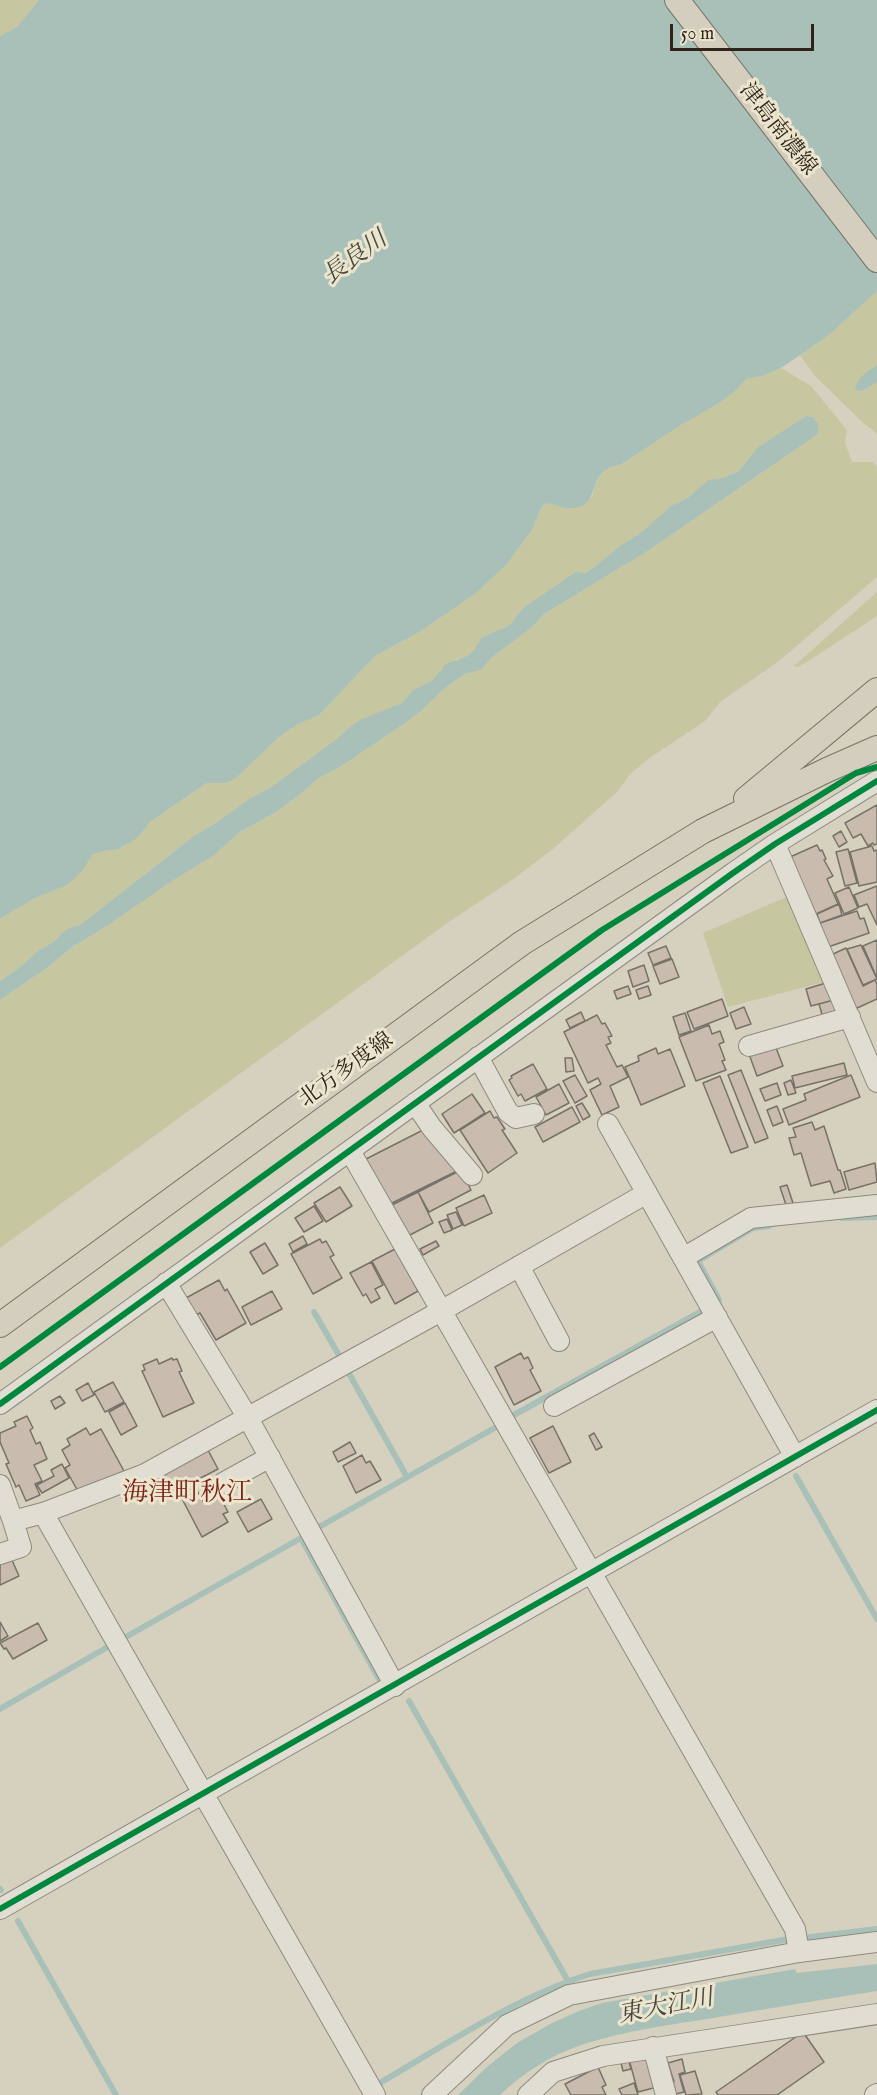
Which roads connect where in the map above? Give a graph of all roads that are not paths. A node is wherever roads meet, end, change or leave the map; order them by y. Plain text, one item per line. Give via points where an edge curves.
1 (677, 0) edge
2 (877, 260) edge
3 (877, 690) edge
4 (877, 748) edge
5 (877, 781) edge
6 (703, 831) junction
7 (775, 844) junction
8 (850, 1017) junction
9 (749, 1046) dead end
10 (872, 1055) edge
11 (478, 1058) junction
12 (877, 1082) edge
13 (416, 1103) junction
14 (534, 1114) dead end
15 (608, 1124) dead end
16 (351, 1151) junction
17 (472, 1175) dead end
18 (647, 1193) junction
19 (877, 1205) edge
20 (683, 1258) junction
21 (519, 1266) junction
22 (166, 1283) junction
23 (441, 1311) junction
24 (717, 1317) junction
25 (0, 1324) edge
26 (559, 1341) dead end
27 (0, 1404) edge
28 (554, 1406) dead end
29 (877, 1410) edge
30 (248, 1418) junction
31 (270, 1457) junction
32 (795, 1457) junction
33 (223, 1483) dead end
34 (0, 1485) edge
35 (43, 1513) junction
36 (13, 1521) junction
37 (0, 1554) edge
38 (590, 1572) junction
39 (395, 1686) junction
40 (204, 1793) junction
41 (0, 1909) edge
42 (877, 1942) edge
43 (799, 1952) junction
44 (877, 2014) edge
45 (653, 2047) junction
46 (375, 2095) edge
47 (432, 2095) edge
48 (528, 2095) edge
49 (666, 2095) edge

1 - 2 main road, 津島南濃線
3 - 6 main road
4 - 6 main road
5 - 7 street
6 - 25 main road, 北方多度線 via 522,943
7 - 8 street
7 - 11 street
8 - 9 street
8 - 10 street
10 - 12 street
11 - 13 street
11 - 14 street via 508,1112 516,1118
13 - 16 street
13 - 17 street
15 - 18 street
16 - 22 street
16 - 23 street
18 - 20 street
18 - 21 street
19 - 20 street via 751,1218
20 - 24 street
21 - 23 street
21 - 26 street
22 - 27 street
22 - 30 street
23 - 30 street
23 - 38 street
24 - 28 street
24 - 32 street
29 - 32 street
30 - 31 street
30 - 35 street via 145,1474
31 - 33 street
31 - 39 street
32 - 38 street
34 - 36 street
35 - 36 street
35 - 40 street
36 - 37 street via 21,1547
38 - 39 street
38 - 43 street via 795,1929
39 - 40 street
40 - 41 street
40 - 46 street
42 - 43 street
43 - 47 street via 569,1995 507,2025
44 - 45 street
45 - 48 street via 603,2055 553,2073
45 - 49 street

